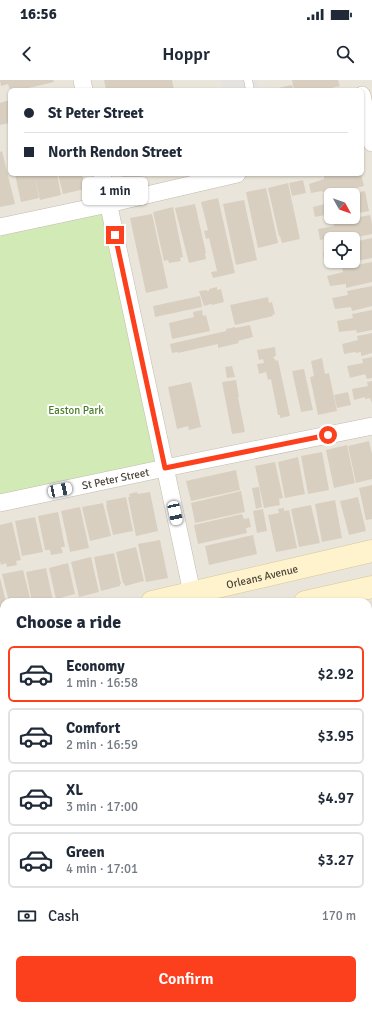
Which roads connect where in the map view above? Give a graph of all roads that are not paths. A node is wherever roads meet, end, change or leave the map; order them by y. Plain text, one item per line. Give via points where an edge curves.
1 (364, 105) edge
2 (372, 143) edge
3 (102, 176) edge
4 (228, 176) edge
5 (108, 204) junction
6 (0, 228) edge
7 (372, 426) edge
8 (165, 468) junction
9 (0, 503) edge
10 (372, 551) edge
11 (372, 587) edge
12 (193, 597) edge
13 (323, 598) edge

1 - 2 street
3 - 5 street
4 - 5 street
5 - 6 street
5 - 8 street
7 - 8 street, St Peter Street
8 - 9 street, St Peter Street
8 - 12 street
10 - 12 street, Orleans Avenue
11 - 13 street

